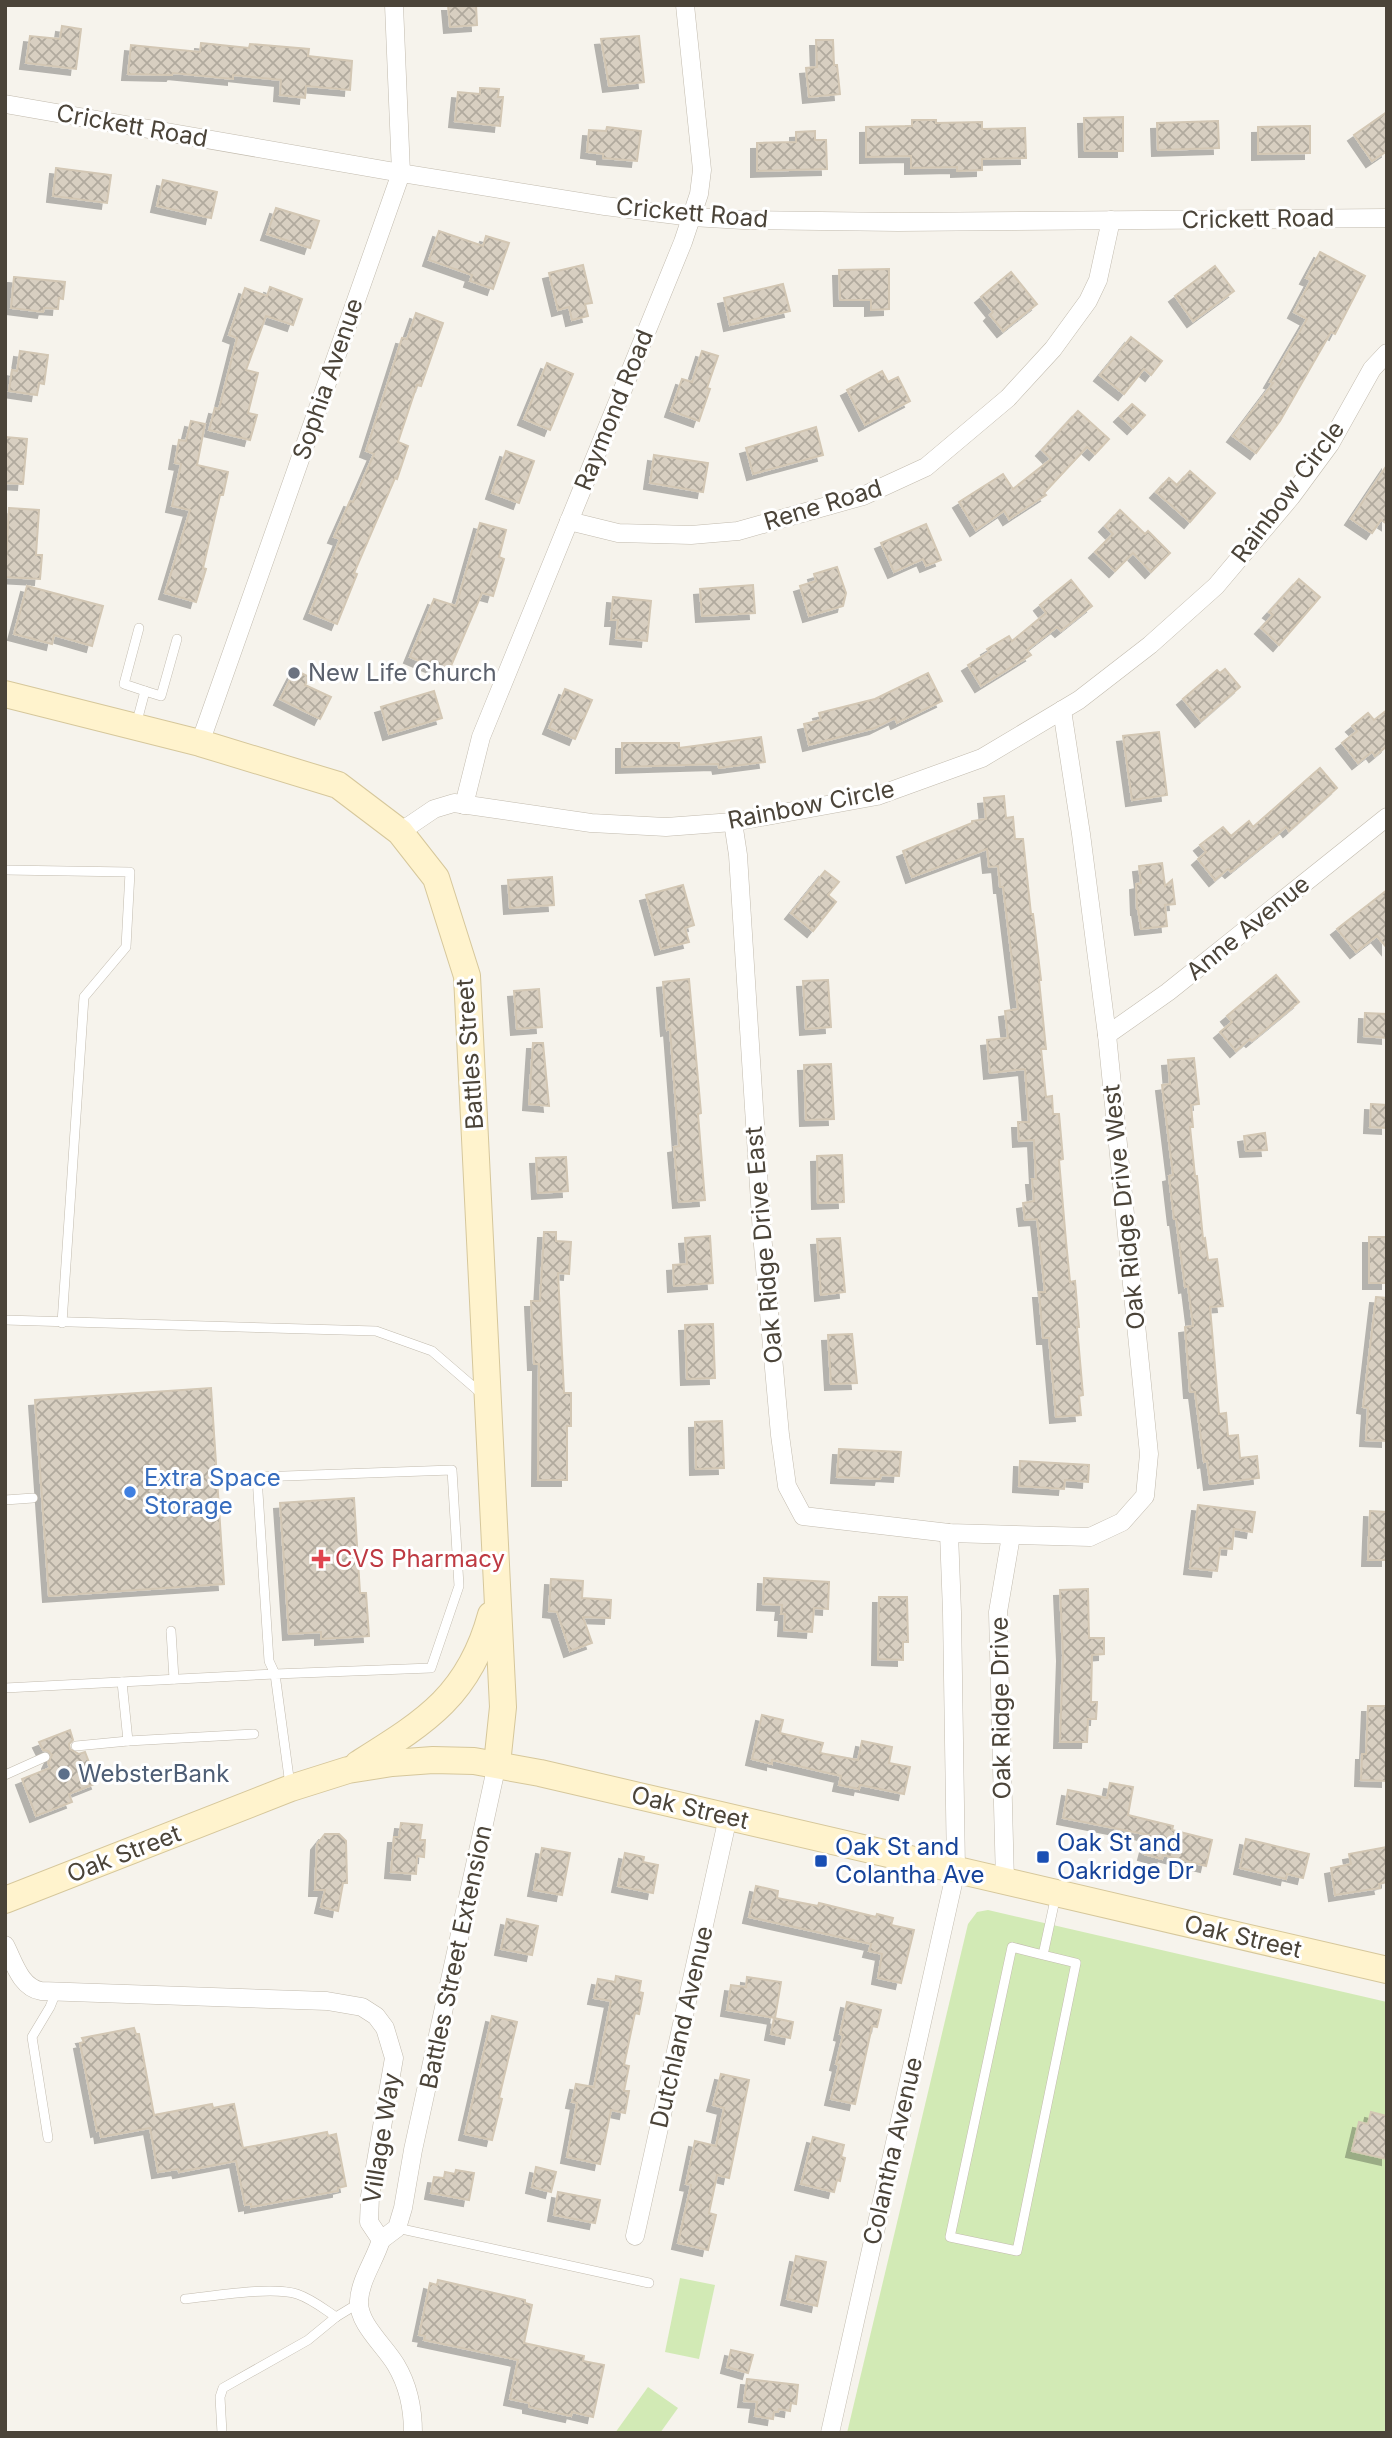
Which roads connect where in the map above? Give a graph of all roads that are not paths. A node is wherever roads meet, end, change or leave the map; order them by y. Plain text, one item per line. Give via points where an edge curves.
1 (394, 5) edge
2 (685, 5) edge
3 (5, 104) edge
4 (401, 173) junction
5 (692, 217) junction
6 (1387, 218) edge
7 (1111, 220) junction
8 (1387, 353) edge
9 (569, 521) junction
10 (139, 628) dead end
11 (177, 639) dead end
12 (145, 691) junction
13 (5, 694) edge
14 (1062, 710) junction
15 (135, 727) junction
16 (200, 743) junction
17 (464, 804) junction
18 (1387, 817) edge
19 (733, 822) junction
20 (400, 832) junction
21 (5, 870) edge
22 (1107, 1035) junction
23 (5, 1320) edge
24 (62, 1323) junction
25 (487, 1398) junction
26 (33, 1498) dead end
27 (5, 1500) edge
28 (948, 1534) junction
29 (1011, 1536) junction
30 (496, 1589) junction
31 (171, 1631) dead end
32 (275, 1674) junction
33 (174, 1679) junction
34 (122, 1682) junction
35 (5, 1688) edge
36 (254, 1734) dead end
37 (128, 1741) junction
38 (76, 1746) dead end
39 (46, 1757) dead end
40 (497, 1764) junction
41 (348, 1770) junction
42 (5, 1775) edge
43 (291, 1788) junction
44 (729, 1817) junction
45 (956, 1870) junction
46 (1005, 1882) junction
47 (1057, 1894) junction
48 (5, 1900) edge
49 (5, 1945) edge
50 (1044, 1955) junction
51 (1387, 1970) edge
52 (56, 1992) junction
53 (48, 2138) dead end
54 (397, 2228) junction
55 (635, 2236) dead end
56 (381, 2240) junction
57 (649, 2283) dead end
58 (186, 2299) dead end
59 (359, 2303) junction
60 (336, 2317) junction
61 (222, 2433) edge
62 (413, 2433) edge
63 (830, 2433) edge

1 - 4 street, Sophia Avenue
2 - 5 street, Raymond Road via 702,170
3 - 4 street, Crickett Road
4 - 5 street, Crickett Road
4 - 16 street, Sophia Avenue
5 - 7 street, Crickett Road
5 - 9 street, Raymond Road
6 - 7 street, Crickett Road
7 - 9 street, Rene Road via 1098,280 1053,349 1008,398 926,467 863,496 738,531 618,533
8 - 14 street, Rainbow Circle via 1372,369 1330,444 1216,586 1150,645
9 - 17 street, Raymond Road via 481,737
10 - 12 lane via 124,684
11 - 12 lane via 162,696
12 - 15 lane
13 - 15 street, Battles Street
14 - 19 street, Rainbow Circle via 982,758 877,796
14 - 22 street, Oak Ridge Drive West
15 - 16 street, Battles Street
16 - 20 street, Battles Street via 338,785
17 - 19 street, Rainbow Circle via 591,823 666,827
17 - 20 street, Rainbow Circle via 434,809
18 - 22 street, Anne Avenue via 1168,992
19 - 28 street, Oak Ridge Drive East via 762,1234 787,1486 803,1516
20 - 25 street, Battles Street via 436,878 467,976
21 - 24 lane via 130,873 126,947 83,997
22 - 29 street, Oak Ridge Drive West via 1149,1454 1145,1496 1122,1522 1090,1537
23 - 24 lane
24 - 25 lane via 376,1331 432,1351
25 - 30 street, Battles Street
26 - 27 lane
28 - 29 street, Oak Ridge Drive West
28 - 45 street, Oak Ridge Drive
29 - 46 street, Oak Ridge Drive via 998,1612
30 - 40 street, Battles Street via 503,1707
30 - 41 street, Battles Street via 479,1652 449,1698 413,1729
31 - 33 lane
32 - 32 lane via 269,1661 257,1477 452,1470 459,1586 431,1668
32 - 33 lane
32 - 43 lane
33 - 34 lane
34 - 35 lane
34 - 37 lane
36 - 37 lane
37 - 38 lane
39 - 42 lane
40 - 41 street, Oak Street via 433,1760
40 - 44 street, Oak Street
40 - 54 street, Battles Street Extension
41 - 43 street, Oak Street
43 - 48 street, Oak Street
44 - 45 street, Oak Street
44 - 55 street, Dutchland Avenue
45 - 46 street, Oak Street
45 - 63 street, Colantha Avenue
46 - 47 street, Oak Street
47 - 50 lane
47 - 51 street, Oak Street
49 - 52 street, Village Way via 28,1985
50 - 50 lane via 1012,1947 950,2237 1017,2250 1076,1963
52 - 53 lane via 32,2037
52 - 56 street, Village Way via 327,2001 362,2007 376,2015 394,2058 370,2196 369,2222
54 - 56 street
54 - 57 lane
56 - 59 street, Village Way
58 - 60 lane via 294,2293
59 - 60 lane
59 - 62 street via 362,2316 404,2383
60 - 61 lane via 308,2340 223,2388

